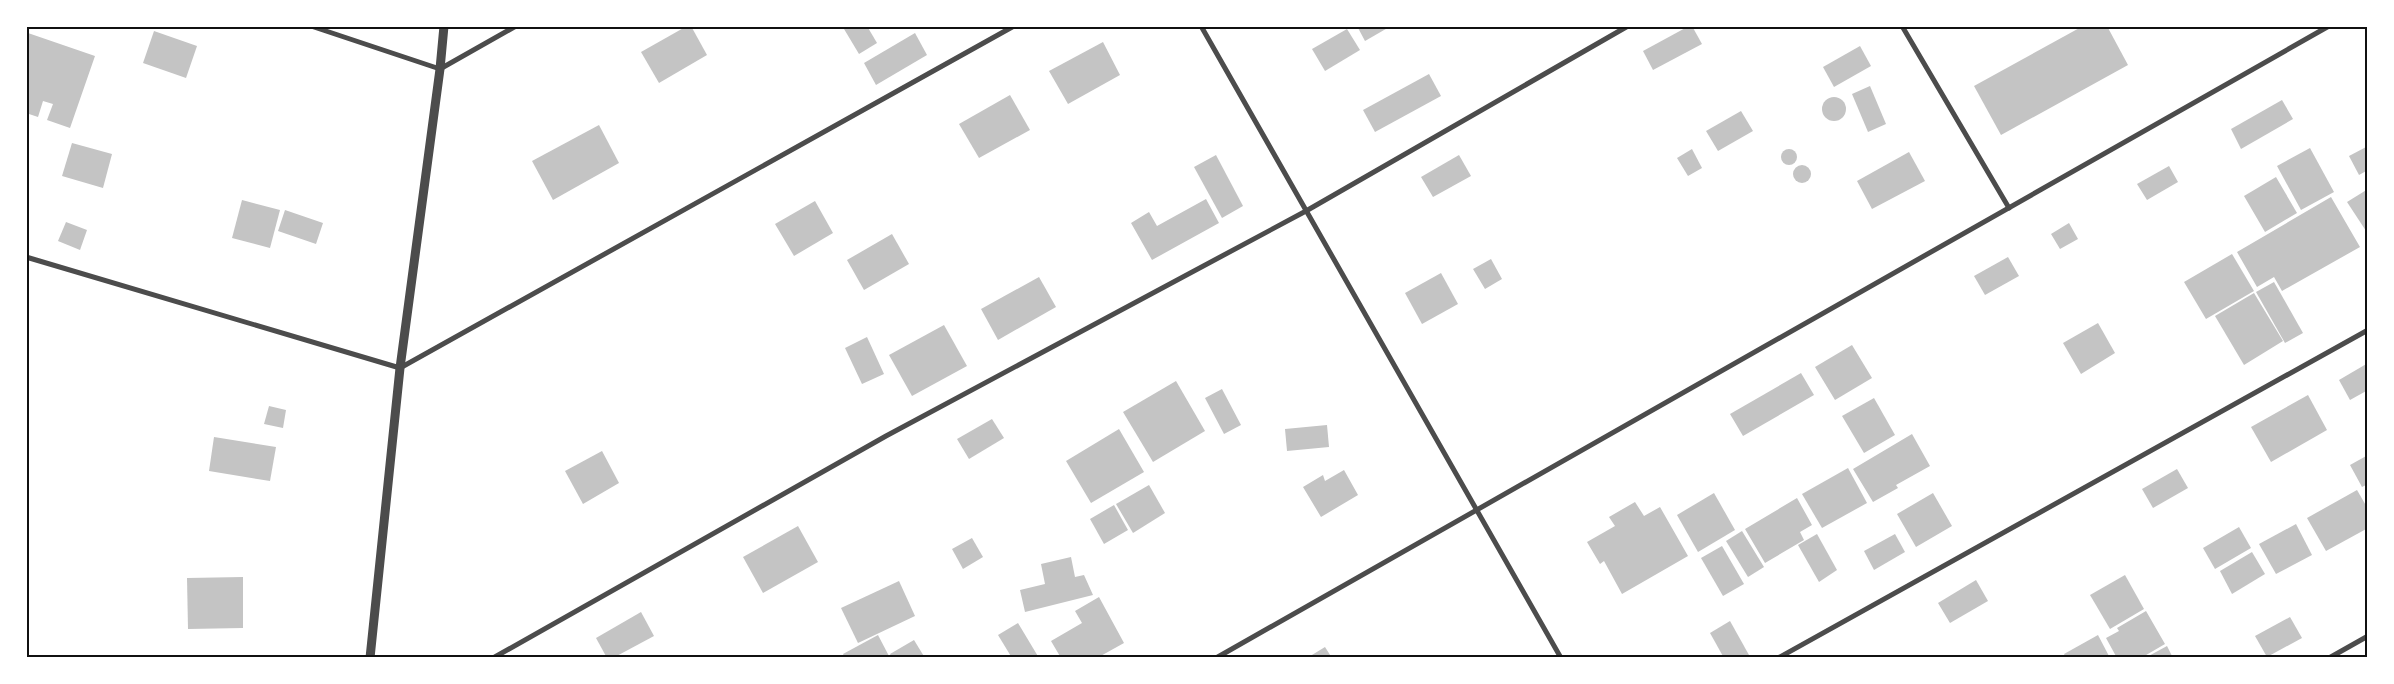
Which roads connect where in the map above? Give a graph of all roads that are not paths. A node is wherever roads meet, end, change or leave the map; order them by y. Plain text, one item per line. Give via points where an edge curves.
1 (311, 26) edge
2 (444, 26) edge
3 (516, 26) edge
4 (1014, 26) edge
5 (1201, 26) edge
6 (1628, 26) edge
7 (1902, 26) edge
8 (2329, 26) edge
9 (440, 69) junction
10 (2009, 208) junction
11 (1306, 211) junction
12 (26, 257) edge
13 (2368, 330) edge
14 (400, 368) junction
15 (1477, 510) junction
16 (2368, 636) edge
17 (370, 658) edge
18 (493, 658) edge
19 (1216, 658) edge
20 (1561, 658) edge
21 (1778, 658) edge
22 (2329, 658) edge

1 - 9 street
2 - 9 street
3 - 9 street
4 - 14 street
5 - 11 street
6 - 11 street
7 - 10 street
8 - 10 street
9 - 14 street
10 - 15 street
11 - 15 street
11 - 18 street via 886,436
12 - 14 street
13 - 21 street
14 - 17 street
15 - 19 street
15 - 20 street
16 - 22 street

